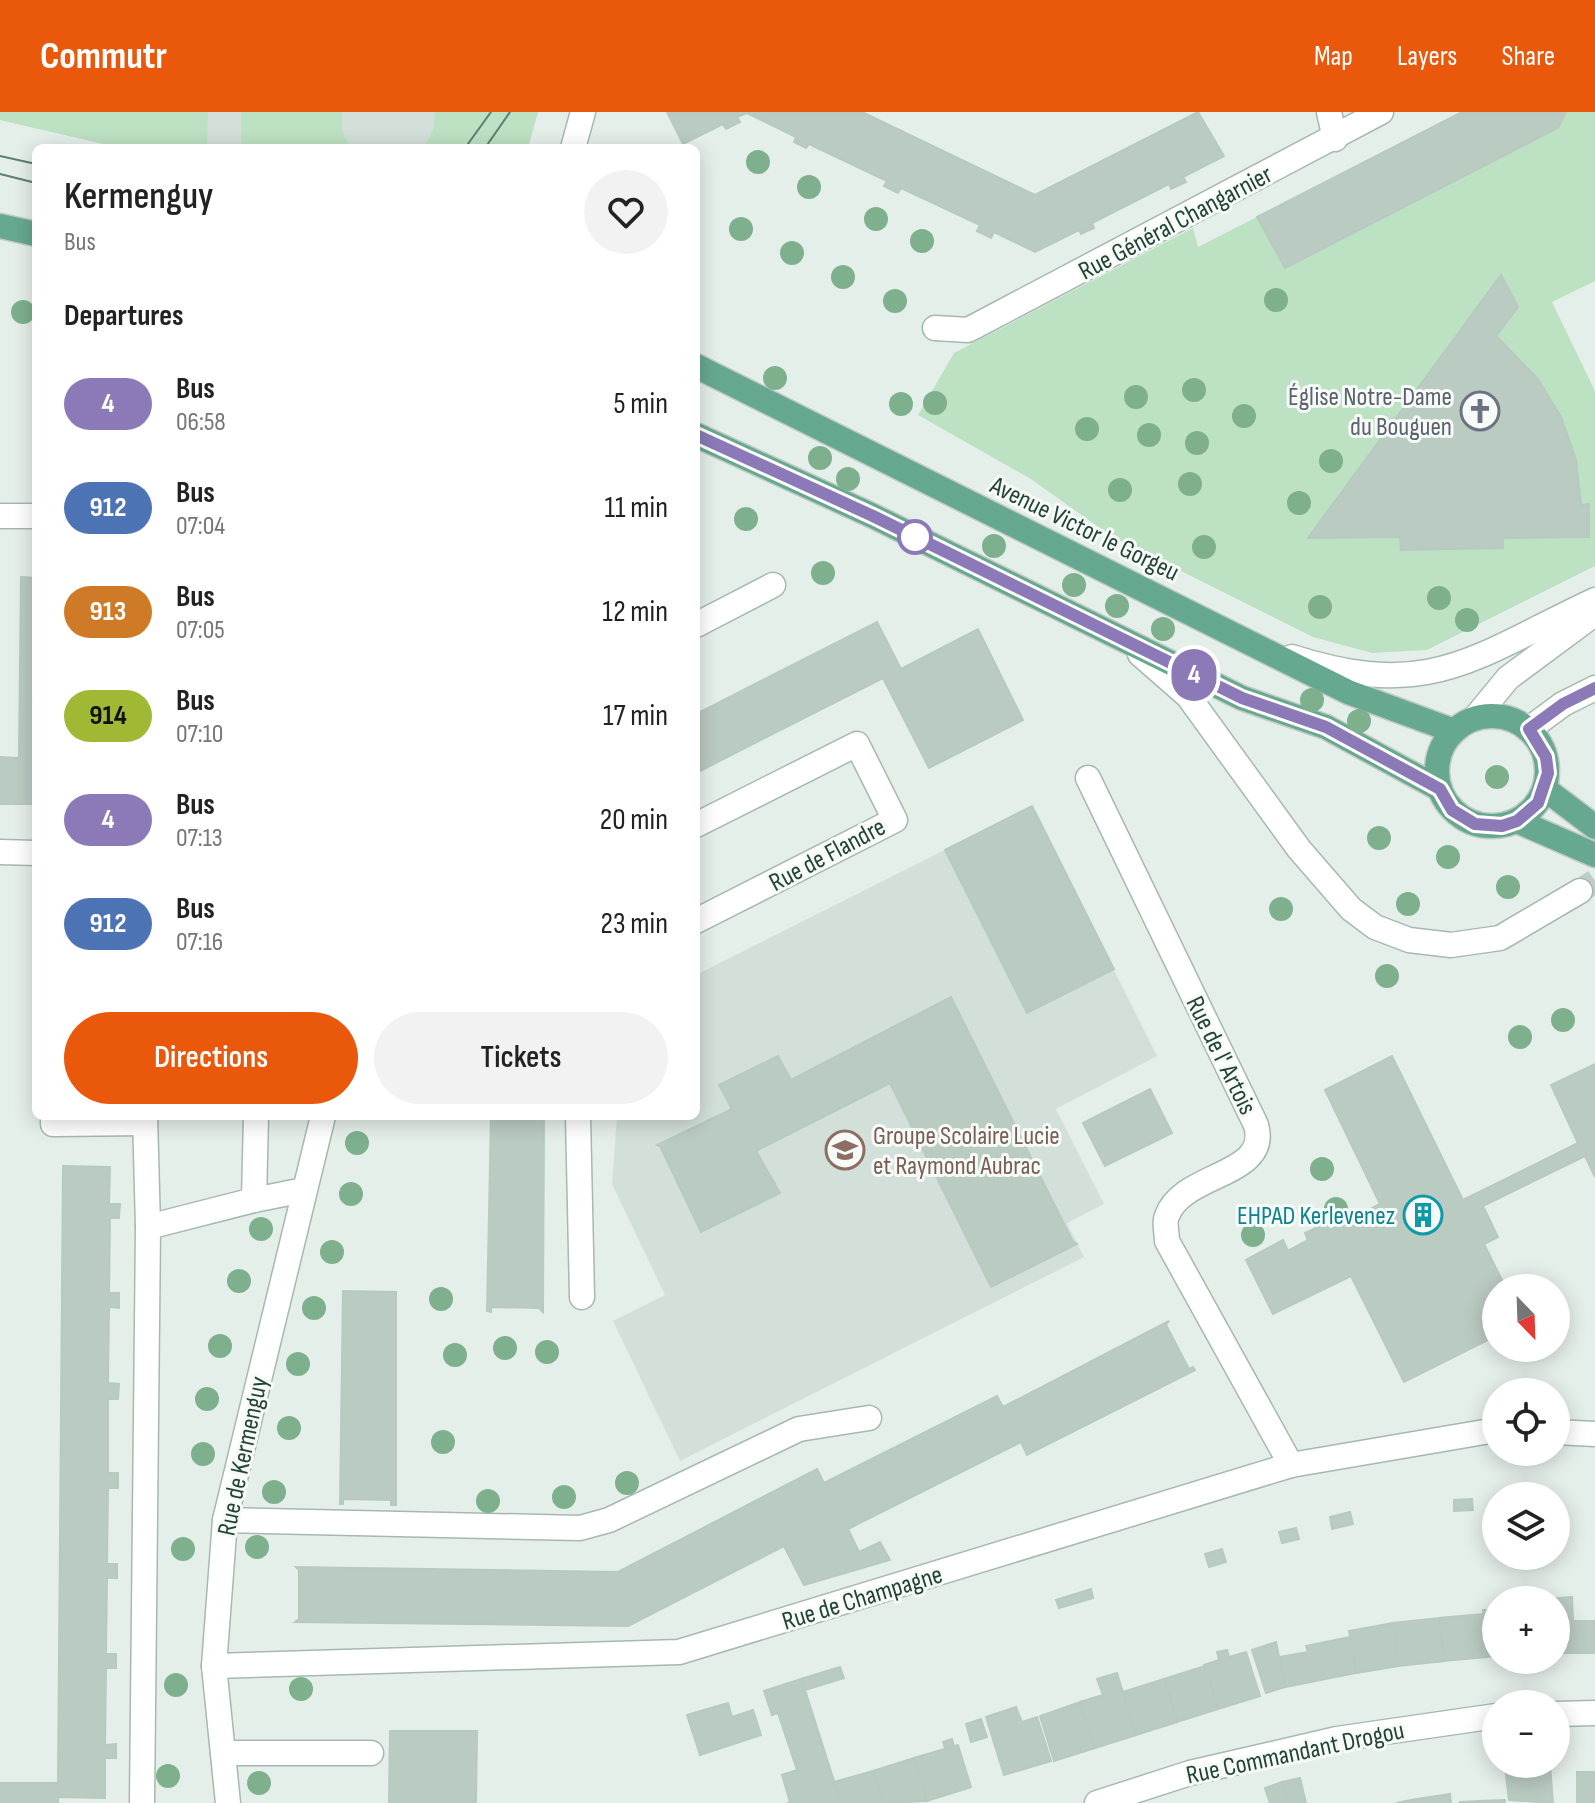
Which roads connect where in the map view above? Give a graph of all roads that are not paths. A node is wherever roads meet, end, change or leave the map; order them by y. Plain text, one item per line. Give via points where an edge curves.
1 (583, 112) edge
2 (1329, 112) edge
3 (1381, 112) edge
4 (1335, 139) junction
5 (574, 144) edge
6 (0, 226) edge
7 (32, 233) edge
8 (935, 328) dead end
9 (700, 368) edge
10 (700, 437) edge
11 (0, 516) edge
12 (32, 516) edge
13 (773, 585) dead end
14 (1595, 600) edge
15 (1595, 613) edge
16 (700, 623) edge
17 (1122, 640) junction
18 (1266, 649) junction
19 (1595, 688) edge
20 (1475, 718) junction
21 (1529, 729) junction
22 (1454, 731) junction
23 (1088, 778) dead end
24 (1440, 789) junction
25 (1545, 789) junction
26 (1517, 821) junction
27 (700, 823) edge
28 (1595, 827) edge
29 (0, 852) edge
30 (32, 853) edge
31 (1595, 855) edge
32 (1580, 891) tunnel mouth
33 (700, 919) edge
34 (53, 1120) edge
35 (145, 1120) edge
36 (256, 1120) edge
37 (322, 1120) edge
38 (578, 1120) edge
39 (304, 1190) junction
40 (254, 1200) junction
41 (148, 1227) junction
42 (582, 1297) dead end
43 (869, 1418) dead end
44 (1482, 1432) edge
45 (1570, 1433) edge
46 (1595, 1434) edge
47 (1291, 1465) junction
48 (225, 1520) junction
49 (214, 1666) junction
50 (1595, 1713) edge
51 (1570, 1714) edge
52 (1482, 1718) edge
53 (223, 1753) junction
54 (371, 1753) dead end
55 (142, 1803) edge
56 (228, 1803) edge
57 (1097, 1803) edge

1 - 5 street
2 - 4 street
3 - 4 street, Rue Général Changarnier
4 - 8 street, Rue Général Changarnier via 968,330
6 - 7 main road
9 - 18 main road, Avenue Victor le Gorgeu
10 - 17 main road
11 - 12 street
13 - 16 street
14 - 18 street via 1481,657 1426,675 1373,677
15 - 20 street via 1508,678
17 - 24 main road via 1242,698 1326,727
17 - 32 street via 1188,696 1299,849 1351,909 1375,927 1409,940 1451,945 1500,938
18 - 22 main road, Avenue Victor le Gorgeu via 1348,692
19 - 21 street
20 - 21 main road via 1504,716
20 - 22 main road
21 - 25 main road via 1546,757
22 - 24 main road via 1439,753
23 - 47 street, Rue de l' Artois via 1256,1125 1260,1140 1253,1156 1184,1193 1166,1216 1167,1241
24 - 26 main road via 1452,810 1475,824
25 - 26 main road
25 - 28 main road
26 - 31 main road
27 - 33 street, Rue de Flandre via 857,744 895,820
29 - 30 street
34 - 35 street
35 - 41 street
36 - 40 street
37 - 39 street, Rue de Kermenguy
38 - 42 street
39 - 40 street
39 - 48 street, Rue de Kermenguy
40 - 41 street
41 - 55 street
43 - 48 street via 799,1429 609,1520 580,1528
44 - 47 street, Rue de Champagne
45 - 46 street
47 - 49 street, Rue de Champagne via 679,1652
48 - 49 street, Rue de Kermenguy
49 - 53 street, Rue de Kermenguy
50 - 51 street
52 - 57 street, Rue Commandant Drogou via 1322,1743 1190,1773
53 - 54 street
53 - 56 street, Rue de Kermenguy

